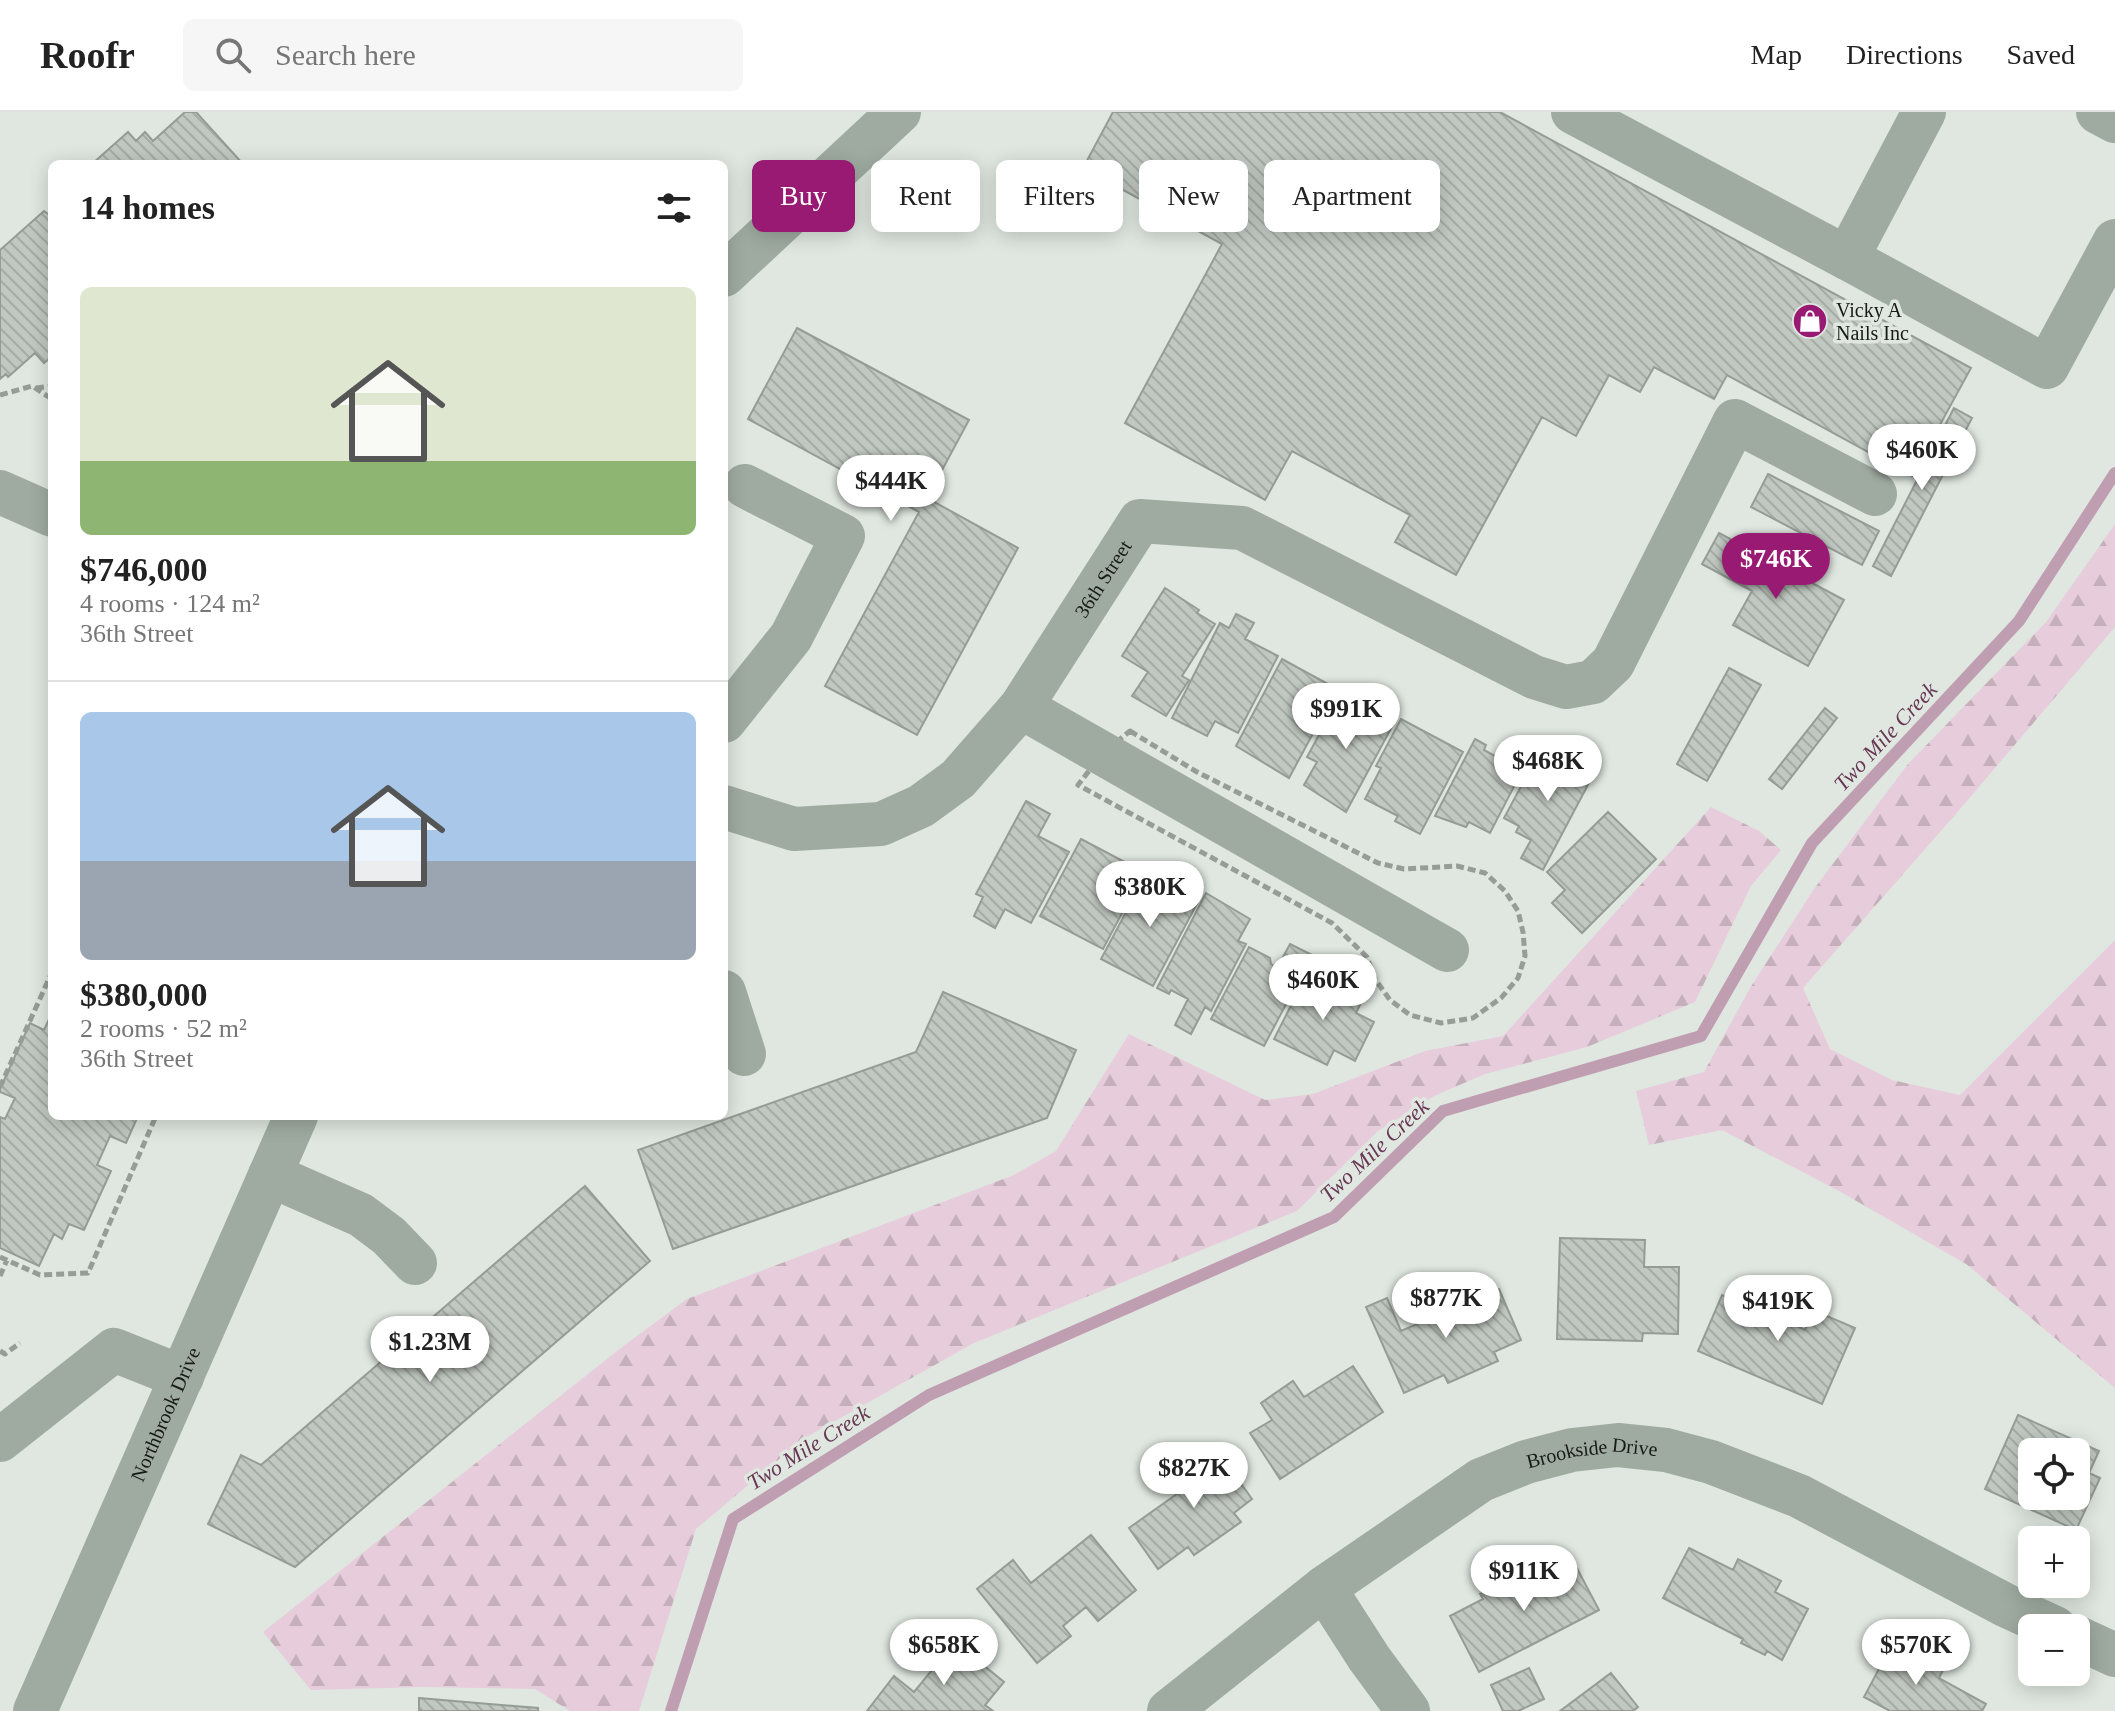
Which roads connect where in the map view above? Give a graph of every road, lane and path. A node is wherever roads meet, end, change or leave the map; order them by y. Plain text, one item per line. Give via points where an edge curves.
1 (899, 112) edge
2 (1573, 112) edge
3 (1924, 112) edge
4 (2098, 112) edge
5 (2115, 121) edge
6 (2115, 241) edge
7 (1847, 258) junction
8 (728, 271) edge
9 (48, 387) edge
10 (35, 389) junction
11 (0, 395) edge
12 (48, 397) edge
13 (745, 486) dead end
14 (0, 492) edge
15 (1875, 494) dead end
16 (48, 513) edge
17 (1021, 707) junction
18 (728, 716) edge
19 (728, 808) edge
20 (1447, 950) dead end
21 (48, 981) edge
22 (728, 1004) edge
23 (744, 1054) dead end
24 (0, 1087) edge
25 (154, 1120) edge
26 (294, 1120) edge
27 (270, 1175) junction
28 (0, 1257) edge
29 (7, 1260) junction
30 (415, 1263) dead end
31 (0, 1276) edge
32 (20, 1343) dead end
33 (2, 1355) edge
34 (182, 1377) junction
35 (0, 1440) edge
36 (1324, 1588) junction
37 (2024, 1614) edge
38 (2090, 1643) edge
39 (2115, 1655) edge
40 (35, 1711) edge
41 (1169, 1711) edge
42 (1408, 1711) edge

1 - 8 street
2 - 7 street
3 - 7 street
4 - 5 street
6 - 7 street via 2047,367
9 - 10 path
10 - 11 path
10 - 12 path
13 - 18 street via 843,536 791,637
14 - 16 street
15 - 17 street, 36th Street via 1735,421 1613,663 1593,682 1566,687 1534,677 1242,528 1140,521
17 - 19 street, 36th Street via 958,779 921,806 881,824 794,829
17 - 20 street
21 - 24 path
22 - 23 street
25 - 29 path via 88,1273 40,1275
26 - 27 street, Northbrook Drive
27 - 30 street via 361,1215
27 - 34 street, Northbrook Drive
28 - 29 path
29 - 31 path
32 - 33 path
34 - 35 street via 114,1350
34 - 40 street, Northbrook Drive
36 - 37 street, Brookside Drive via 1481,1480 1572,1450 1618,1445 1711,1462 1799,1496
36 - 41 street, Brookside Drive
36 - 42 street
38 - 39 street

